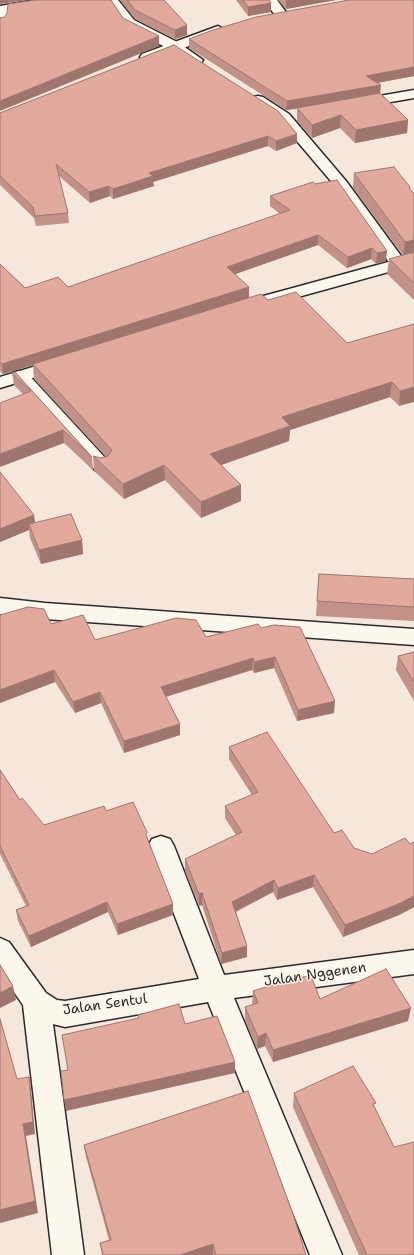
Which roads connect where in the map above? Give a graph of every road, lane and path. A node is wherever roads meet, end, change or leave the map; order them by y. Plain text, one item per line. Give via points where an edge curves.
1 (60, 0) edge
2 (112, 0) edge
3 (270, 0) edge
4 (297, 13) edge
5 (282, 15) junction
6 (267, 18) edge
7 (1, 22) edge
8 (230, 26) edge
9 (174, 46) junction
10 (138, 61) edge
11 (206, 67) edge
12 (245, 92) edge
13 (414, 94) edge
14 (345, 106) edge
15 (299, 115) edge
16 (284, 118) junction
17 (406, 262) edge
18 (227, 311) edge
19 (79, 358) edge
20 (20, 376) junction
21 (0, 383) edge
22 (102, 466) edge
23 (0, 606) edge
24 (414, 637) edge
25 (161, 846) dead end
26 (0, 950) edge
27 (414, 962) edge
28 (216, 988) junction
29 (36, 1002) junction
30 (68, 1255) edge
31 (326, 1255) edge

1 - 7 street via 2,9
2 - 9 street via 129,23
3 - 5 street
4 - 5 street
5 - 6 street
8 - 9 street
9 - 10 street
9 - 11 street
12 - 16 street
13 - 14 street
15 - 16 street
16 - 17 street
17 - 18 street
19 - 20 street
20 - 21 street
20 - 22 street
23 - 24 street
25 - 28 street
26 - 29 street, Jalan Sentul
27 - 28 street, Jalan Nggenen
28 - 29 street, Jalan Sentul via 65,1014 51,1011
28 - 31 street
29 - 30 street

